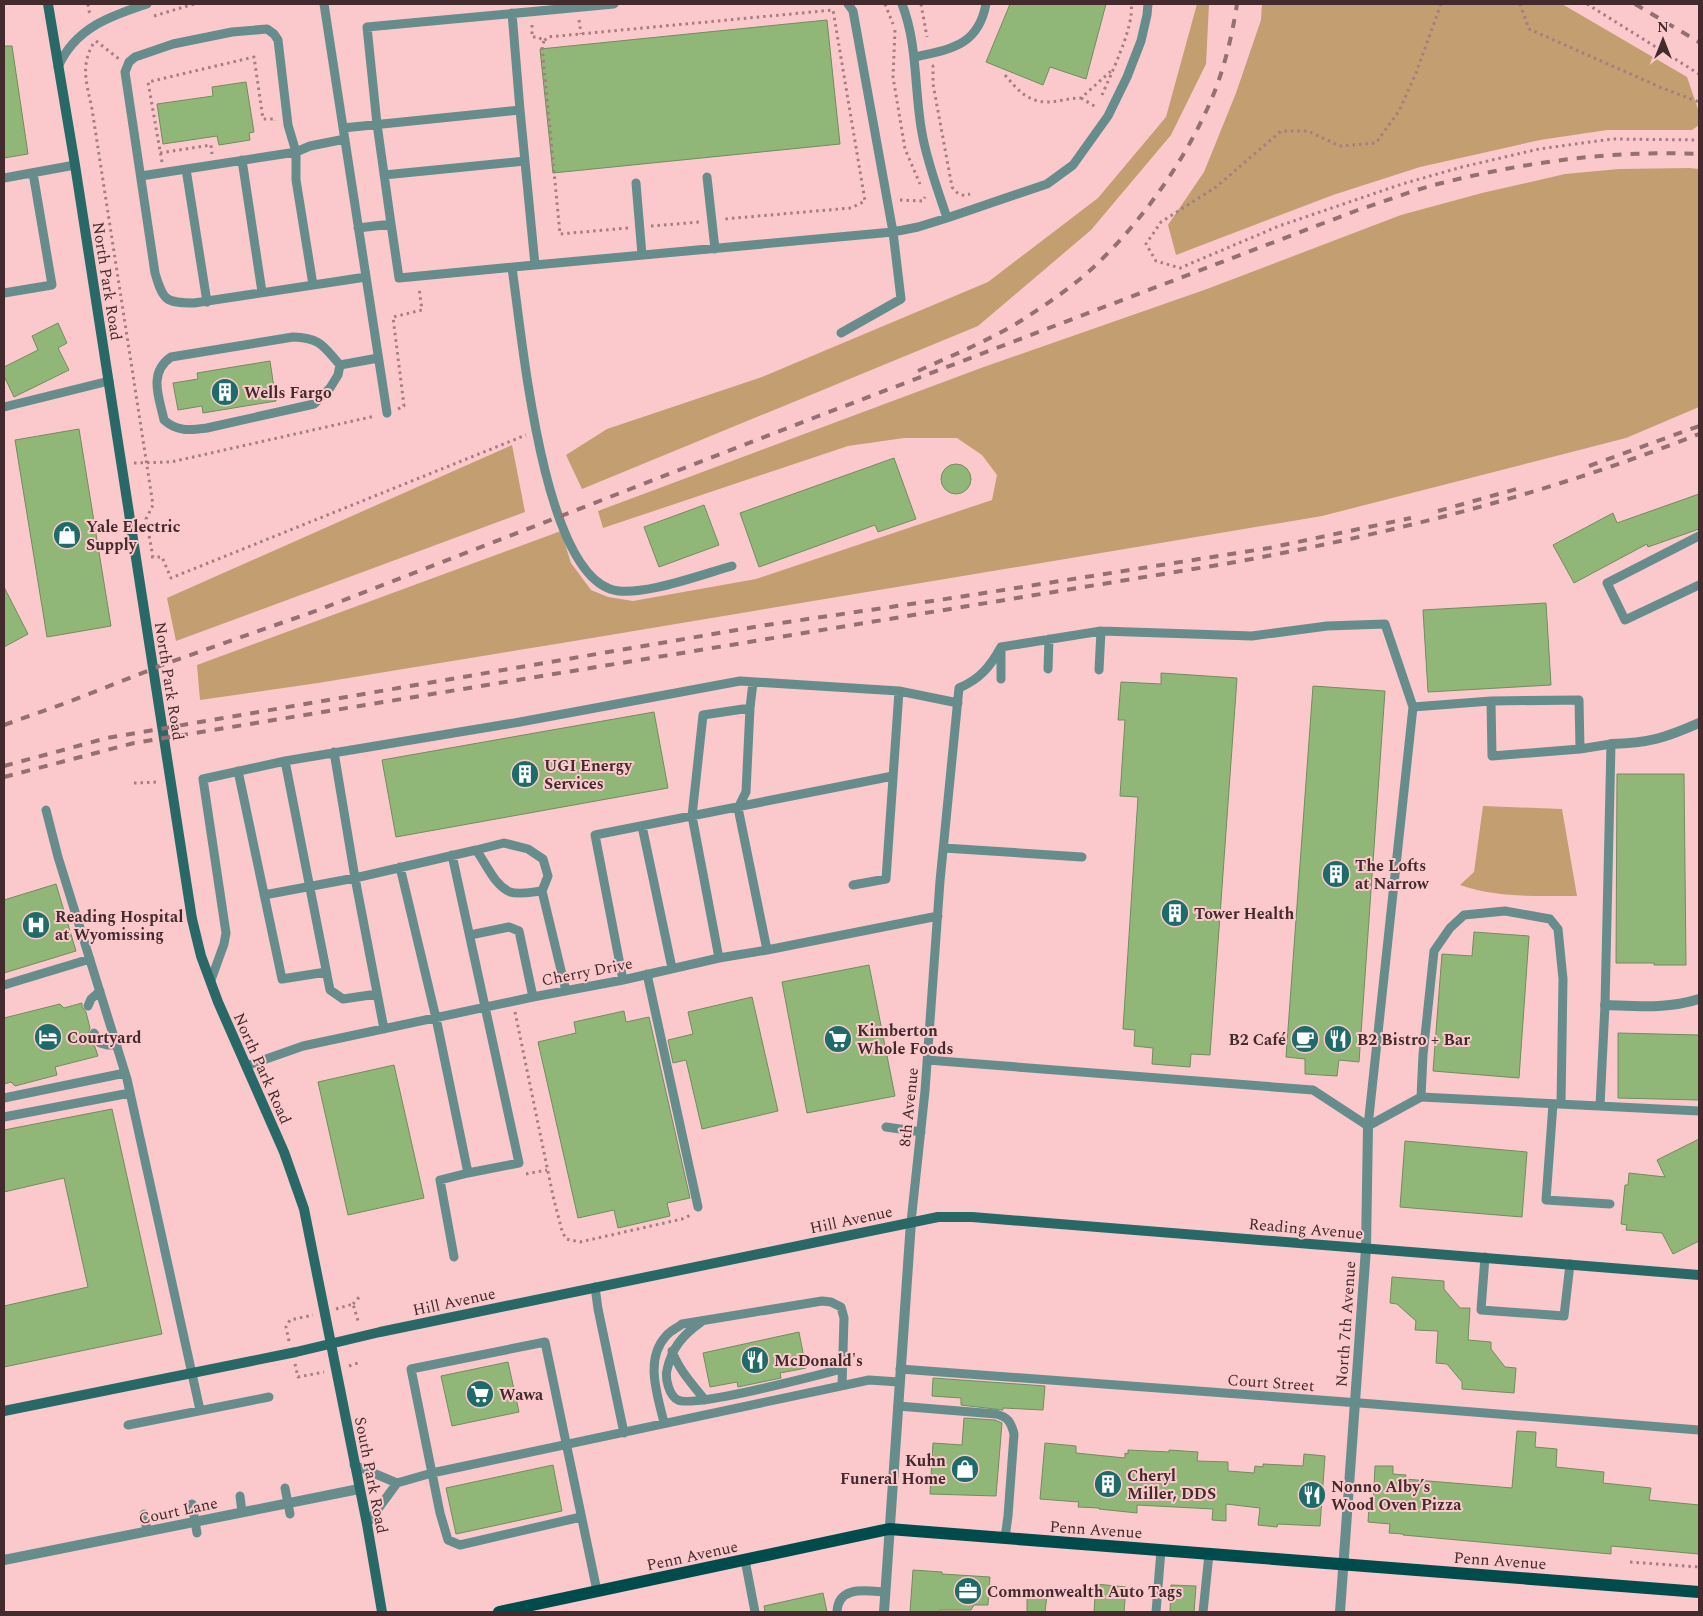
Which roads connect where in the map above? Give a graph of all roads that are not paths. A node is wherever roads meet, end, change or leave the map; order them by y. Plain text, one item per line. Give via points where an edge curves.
1 (48, 4) edge
2 (147, 4) edge
3 (324, 4) edge
4 (614, 4) edge
5 (848, 4) edge
6 (902, 4) edge
7 (986, 4) edge
8 (1148, 4) edge
9 (590, 5) edge
10 (512, 13) junction
11 (915, 57) junction
12 (58, 67) junction
13 (520, 110) junction
14 (377, 124) junction
15 (343, 128) junction
16 (345, 139) junction
17 (296, 152) junction
18 (242, 160) junction
19 (525, 161) junction
20 (75, 165) junction
21 (186, 169) junction
22 (33, 173) junction
23 (384, 175) junction
24 (141, 176) junction
25 (707, 177) dead end
26 (4, 178) edge
27 (636, 183) dead end
28 (947, 218) junction
29 (392, 224) junction
30 (358, 228) junction
31 (893, 232) junction
32 (715, 249) junction
33 (642, 255) junction
34 (535, 265) junction
35 (512, 268) junction
36 (366, 277) junction
37 (313, 285) junction
38 (262, 292) junction
39 (4, 293) edge
40 (207, 302) junction
41 (841, 333) dead end
42 (378, 358) junction
43 (340, 366) junction
44 (109, 381) junction
45 (4, 407) edge
46 (386, 413) dead end
47 (1699, 536) edge
48 (732, 566) dead end
49 (1699, 585) edge
50 (1101, 631) junction
51 (1049, 639) junction
52 (1001, 647) junction
53 (1048, 669) dead end
54 (1098, 670) dead end
55 (1001, 680) dead end
56 (753, 682) junction
57 (899, 691) junction
58 (1491, 701) junction
59 (958, 703) junction
60 (1413, 707) junction
61 (750, 708) junction
62 (1699, 723) edge
63 (1611, 744) junction
64 (1580, 749) junction
65 (334, 752) junction
66 (285, 761) junction
67 (238, 771) junction
68 (893, 776) junction
69 (738, 808) junction
70 (46, 810) dead end
71 (692, 816) junction
72 (642, 826) junction
73 (944, 848) junction
74 (476, 850) junction
75 (452, 855) junction
76 (1082, 857) dead end
77 (400, 867) junction
78 (355, 878) junction
79 (310, 886) junction
80 (854, 886) dead end
81 (542, 891) junction
82 (264, 895) junction
83 (938, 916) junction
84 (470, 936) junction
85 (767, 950) junction
86 (719, 958) junction
87 (90, 959) junction
88 (672, 968) junction
89 (326, 972) junction
90 (647, 974) junction
91 (211, 980) junction
92 (623, 980) junction
93 (4, 985) edge
94 (100, 991) junction
95 (566, 991) junction
96 (378, 994) junction
97 (533, 997) junction
98 (1699, 999) edge
99 (1605, 1005) junction
100 (88, 1006) dead end
101 (485, 1007) junction
102 (436, 1018) junction
103 (384, 1029) junction
104 (94, 1033) dead end
105 (117, 1045) junction
106 (927, 1060) junction
107 (246, 1066) junction
108 (125, 1073) junction
109 (130, 1093) junction
110 (1421, 1097) junction
111 (4, 1098) edge
112 (1557, 1104) junction
113 (1600, 1106) junction
114 (1699, 1111) edge
115 (4, 1117) edge
116 (1368, 1126) junction
117 (886, 1127) dead end
118 (920, 1132) junction
119 (468, 1173) junction
120 (1610, 1204) dead end
121 (698, 1207) road end
122 (910, 1222) junction
123 (1366, 1248) junction
124 (454, 1257) dead end
125 (1485, 1258) junction
126 (1570, 1264) junction
127 (1699, 1275) edge
128 (595, 1287) junction
129 (704, 1321) junction
130 (332, 1344) junction
131 (672, 1351) junction
132 (842, 1369) junction
133 (900, 1369) junction
134 (193, 1373) junction
135 (900, 1382) junction
136 (842, 1385) junction
137 (269, 1397) dead end
138 (705, 1400) junction
139 (1354, 1403) junction
140 (898, 1406) junction
141 (200, 1410) junction
142 (4, 1411) edge
143 (664, 1424) junction
144 (128, 1425) dead end
145 (1699, 1430) edge
146 (624, 1433) junction
147 (565, 1444) junction
148 (354, 1465) junction
149 (432, 1473) junction
150 (397, 1483) junction
151 (285, 1488) dead end
152 (359, 1489) junction
153 (240, 1496) dead end
154 (288, 1503) junction
155 (192, 1504) dead end
156 (144, 1514) dead end
157 (290, 1514) dead end
158 (240, 1516) junction
159 (581, 1517) junction
160 (195, 1522) junction
161 (367, 1524) junction
162 (889, 1529) junction
163 (147, 1532) junction
164 (197, 1533) dead end
165 (1005, 1538) junction
166 (1161, 1550) junction
167 (1208, 1554) junction
168 (4, 1560) edge
169 (745, 1560) junction
170 (1344, 1564) junction
171 (597, 1591) junction
172 (885, 1592) junction
173 (1699, 1592) edge
174 (837, 1610) dead end
175 (382, 1612) edge
176 (499, 1612) edge
177 (755, 1612) edge
178 (884, 1612) edge
179 (1156, 1612) edge
180 (1203, 1612) edge
181 (1340, 1612) edge

1 - 12 street, North Park Road
2 - 12 lane via 100,22 82,33 64,53
3 - 15 lane
4 - 9 lane
5 - 31 lane via 854,11
6 - 11 lane
7 - 11 lane via 984,15 964,43
8 - 28 lane via 1141,41 1128,77 1108,116 1073,164 1047,184
9 - 10 lane
10 - 13 lane
10 - 14 lane via 368,27
11 - 28 lane via 922,133 929,166
12 - 20 street, North Park Road
13 - 14 lane
13 - 19 lane
14 - 15 lane
14 - 23 lane
15 - 16 lane
16 - 17 lane
16 - 30 lane
17 - 18 lane
17 - 24 lane via 288,125 278,40 267,29 232,32 172,44 135,56 128,65 125,72
17 - 37 lane via 296,180
18 - 21 lane
18 - 38 lane
19 - 23 lane
19 - 34 lane
20 - 22 lane
20 - 44 street, North Park Road
21 - 24 lane
21 - 40 lane
22 - 26 lane
22 - 39 lane via 52,285
23 - 29 lane
24 - 40 lane via 160,288 166,299 176,303
25 - 32 lane
27 - 33 lane
28 - 31 lane
29 - 30 lane
29 - 35 lane via 399,278
30 - 36 lane
31 - 32 lane
31 - 41 lane via 902,300
32 - 33 lane
33 - 34 lane
34 - 35 lane
35 - 48 lane via 546,477 571,549 582,568 597,584 630,592
36 - 37 lane
36 - 42 lane
37 - 38 lane
38 - 40 lane
42 - 43 lane
42 - 46 lane
43 - 43 lane via 314,340 293,337 171,358 158,371 157,387 164,420 177,428 190,430 314,404 330,388
44 - 45 lane
44 - 91 street, North Park Road via 192,919
47 - 49 lane via 1607,583 1625,620
50 - 51 lane
50 - 54 lane
50 - 60 lane via 1252,636 1327,626 1385,624
51 - 52 lane
51 - 53 lane
52 - 55 lane
52 - 59 lane, 8th Avenue via 974,682 960,688
56 - 57 lane
56 - 61 lane
56 - 65 lane via 740,681
57 - 59 lane
57 - 68 lane
58 - 60 lane
58 - 64 lane via 1579,700
58 - 64 lane via 1492,756
59 - 73 lane, 8th Avenue
60 - 116 lane
61 - 69 lane via 746,792
61 - 71 lane via 703,715
62 - 63 street via 1669,737
63 - 64 lane
63 - 99 lane
65 - 66 lane
65 - 78 lane
66 - 67 lane
66 - 79 lane
67 - 82 lane
67 - 91 lane via 203,779 226,932
68 - 69 lane
68 - 80 lane via 886,879
69 - 71 lane
69 - 85 lane
70 - 87 lane
71 - 72 lane
71 - 86 lane
72 - 88 lane
72 - 92 lane via 595,834
73 - 76 lane
73 - 83 lane, 8th Avenue
74 - 75 lane
74 - 81 lane via 499,883 511,892
74 - 81 lane via 504,843 528,849 543,859 548,876
75 - 77 lane
75 - 84 lane
77 - 78 lane
77 - 102 lane
78 - 79 lane
78 - 96 lane
79 - 82 lane
79 - 89 lane
81 - 95 lane
82 - 89 lane via 282,979
83 - 85 lane, Cherry Drive
83 - 106 lane, 8th Avenue
84 - 97 lane via 510,928 520,931
84 - 101 lane
85 - 86 lane, Cherry Drive
86 - 88 lane, Cherry Drive
87 - 93 lane
87 - 94 lane
88 - 90 lane, Cherry Drive
89 - 96 lane via 330,990 343,999
90 - 92 lane, Cherry Drive
90 - 121 lane
91 - 107 street, North Park Road
92 - 95 lane, Cherry Drive
94 - 100 lane
94 - 105 lane
95 - 97 lane, Cherry Drive
96 - 103 lane
97 - 101 lane, Cherry Drive
98 - 99 street via 1666,1006
99 - 113 lane
101 - 102 lane, Cherry Drive
101 - 119 lane via 519,1163
102 - 103 lane, Cherry Drive
102 - 119 lane
103 - 107 lane, Cherry Drive via 303,1046
104 - 105 lane via 100,1043
105 - 108 lane
106 - 116 lane via 1313,1090
106 - 118 lane, 8th Avenue
107 - 130 street, North Park Road via 300,1192
108 - 109 lane
108 - 111 lane
109 - 115 lane
109 - 134 lane
110 - 112 lane
110 - 112 lane via 1434,951 1464,915 1506,912 1550,919 1558,929 1563,979
110 - 116 lane
112 - 113 lane
112 - 120 lane via 1546,1200
113 - 114 lane
116 - 123 street, North 7th Avenue
117 - 118 lane
118 - 122 lane, 8th Avenue
119 - 124 lane via 440,1180
122 - 123 street, Reading Avenue via 938,1217 972,1217
122 - 128 street, Hill Avenue
122 - 133 street, 8th Avenue
123 - 125 street, Reading Avenue
123 - 139 street, North 7th Avenue
125 - 126 street, Reading Avenue
125 - 126 lane via 1480,1310 1564,1316
126 - 127 street, Reading Avenue
128 - 130 street, Hill Avenue
128 - 146 lane
129 - 131 lane via 687,1332
129 - 132 lane via 831,1302 841,1307 844,1318
129 - 143 lane via 682,1324 666,1335 658,1348 654,1375
130 - 134 street, Hill Avenue
130 - 148 street, South Park Road
131 - 138 lane via 687,1379
131 - 138 lane via 666,1379 673,1396 686,1402
132 - 136 lane
132 - 138 lane
133 - 135 street, 8th Avenue
133 - 139 lane, Court Street
134 - 141 lane
134 - 142 street, Hill Avenue
135 - 136 lane via 869,1380
135 - 140 street, 8th Avenue
136 - 143 lane
137 - 141 lane
139 - 145 lane, Court Street
139 - 170 street, North 7th Avenue
140 - 162 street, 8th Avenue
140 - 165 lane via 996,1414 1005,1416 1011,1423 1014,1434
141 - 144 lane
143 - 146 lane
146 - 147 lane
147 - 149 lane
147 - 149 lane via 545,1342 411,1369
147 - 159 lane
148 - 150 lane
148 - 152 street, South Park Road
149 - 150 lane
149 - 159 lane via 443,1528 448,1540 460,1545
150 - 161 lane
151 - 154 lane
152 - 154 street, Court Lane
152 - 161 street, South Park Road
153 - 158 lane
154 - 157 lane
154 - 158 street, Court Lane
155 - 160 lane
156 - 163 lane
158 - 160 street, Court Lane
159 - 171 lane
160 - 163 street, Court Lane
160 - 164 lane
161 - 175 street, South Park Road
162 - 165 main road, Penn Avenue
162 - 169 main road, Penn Avenue
162 - 172 street, 8th Avenue
163 - 168 street, Court Lane
165 - 166 main road, Penn Avenue
166 - 167 main road, Penn Avenue
166 - 179 lane
167 - 170 main road, Penn Avenue
167 - 180 lane
169 - 171 main road, Penn Avenue
169 - 177 lane
170 - 173 main road, Penn Avenue
170 - 181 street, North 7th Avenue
171 - 176 main road, Penn Avenue
172 - 174 lane via 856,1590 847,1593 838,1603
172 - 178 street, 8th Avenue

